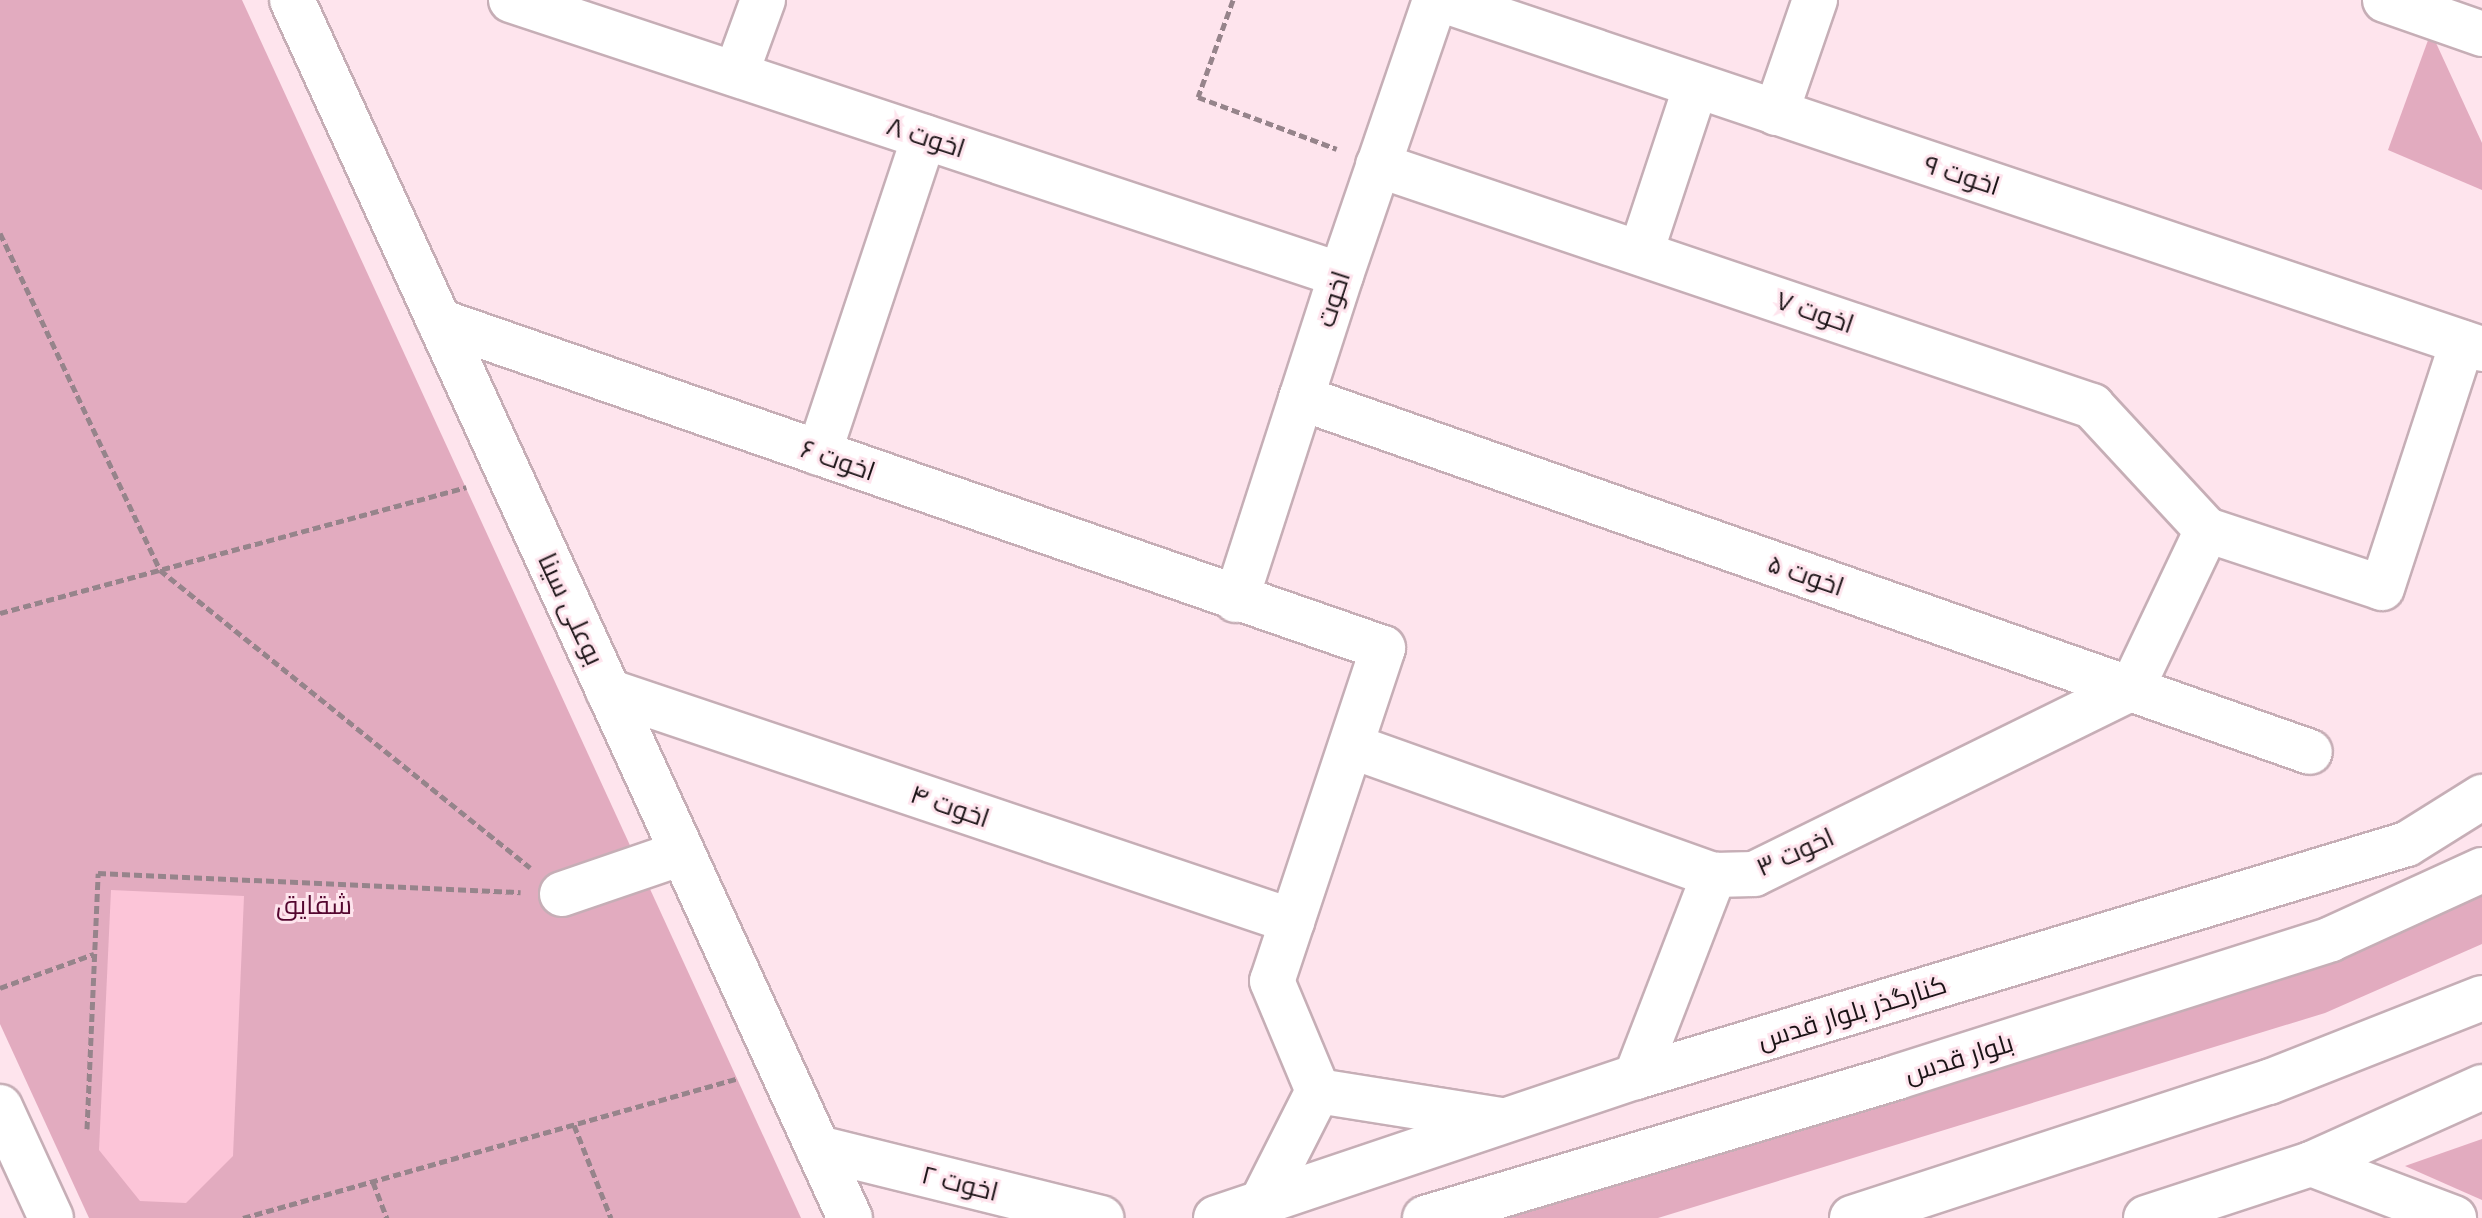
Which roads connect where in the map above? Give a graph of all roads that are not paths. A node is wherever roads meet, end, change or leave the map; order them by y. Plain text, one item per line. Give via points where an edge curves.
1 (292, 0) edge
2 (511, 0) edge
3 (763, 0) edge
4 (1435, 0) edge
5 (1442, 0) edge
6 (1815, 0) edge
7 (2385, 0) edge
8 (2482, 34) edge
9 (736, 74) junction
10 (1696, 86) junction
11 (1776, 113) junction
12 (924, 137) junction
13 (1378, 165) junction
14 (1641, 252) junction
15 (1341, 275) junction
16 (439, 321) junction
17 (2472, 346) edge
18 (1301, 398) junction
19 (819, 453) junction
20 (2207, 530) junction
21 (1236, 600) junction
22 (2132, 688) junction
23 (608, 691) junction
24 (1351, 746) junction
25 (2310, 752) dead end
26 (2482, 797) edge
27 (682, 853) junction
28 (2482, 870) edge
29 (1714, 875) junction
30 (562, 894) road end
31 (1292, 921) junction
32 (2482, 998) edge
33 (1636, 1077) junction
34 (2482, 1087) edge
35 (1318, 1091) junction
36 (0, 1107) edge
37 (1509, 1121) junction
38 (818, 1148) junction
39 (2311, 1164) junction
40 (1262, 1202) junction
41 (51, 1218) edge
42 (850, 1218) edge
43 (1101, 1218) edge
44 (1216, 1218) edge
45 (1425, 1218) edge
46 (1852, 1218) edge
47 (2146, 1218) edge
48 (2454, 1218) edge

1 - 16 street, بوعلی سینا
2 - 9 street, اخوت ۸
3 - 9 street
4 - 13 street, اخوت
5 - 10 street, اخوت ۹
6 - 11 street
7 - 8 street
9 - 12 street, اخوت ۸
10 - 11 street, اخوت ۹
10 - 14 street
11 - 17 street, اخوت ۹
12 - 15 street, اخوت ۸
12 - 19 street
13 - 14 street, اخوت ۷
13 - 15 street, اخوت
14 - 20 street, اخوت ۷ via 2092,406
15 - 18 street, اخوت
16 - 19 street, اخوت ۶
16 - 23 street, بوعلی سینا
17 - 20 street via 2382,588
18 - 21 street, اخوت
18 - 22 street, اخوت ۵
19 - 21 street, اخوت ۶
20 - 22 street
21 - 24 street, اخوت ۶ via 1383,648
22 - 25 street, اخوت ۵
22 - 29 street, اخوت ۳ via 1754,874
23 - 27 street, بوعلی سینا
23 - 31 street, اخوت ۴
24 - 29 street, اخوت ۳
24 - 31 street
26 - 33 street, کنارگذر بلوار قدس via 2407,844
27 - 30 street
27 - 38 street, بوعلی سینا
28 - 45 street, بلوار قدس via 2331,939
29 - 33 street
31 - 35 street via 1272,981
32 - 46 street via 2269,1082
33 - 37 street, کنارگذر بلوار قدس
34 - 39 street
35 - 37 street
35 - 40 street
36 - 41 street
37 - 40 street, کنارگذر بلوار قدس
38 - 42 street, بوعلی سینا
38 - 43 street, اخوت ۲
39 - 47 street
39 - 48 street
40 - 44 street, کنارگذر بلوار قدس

